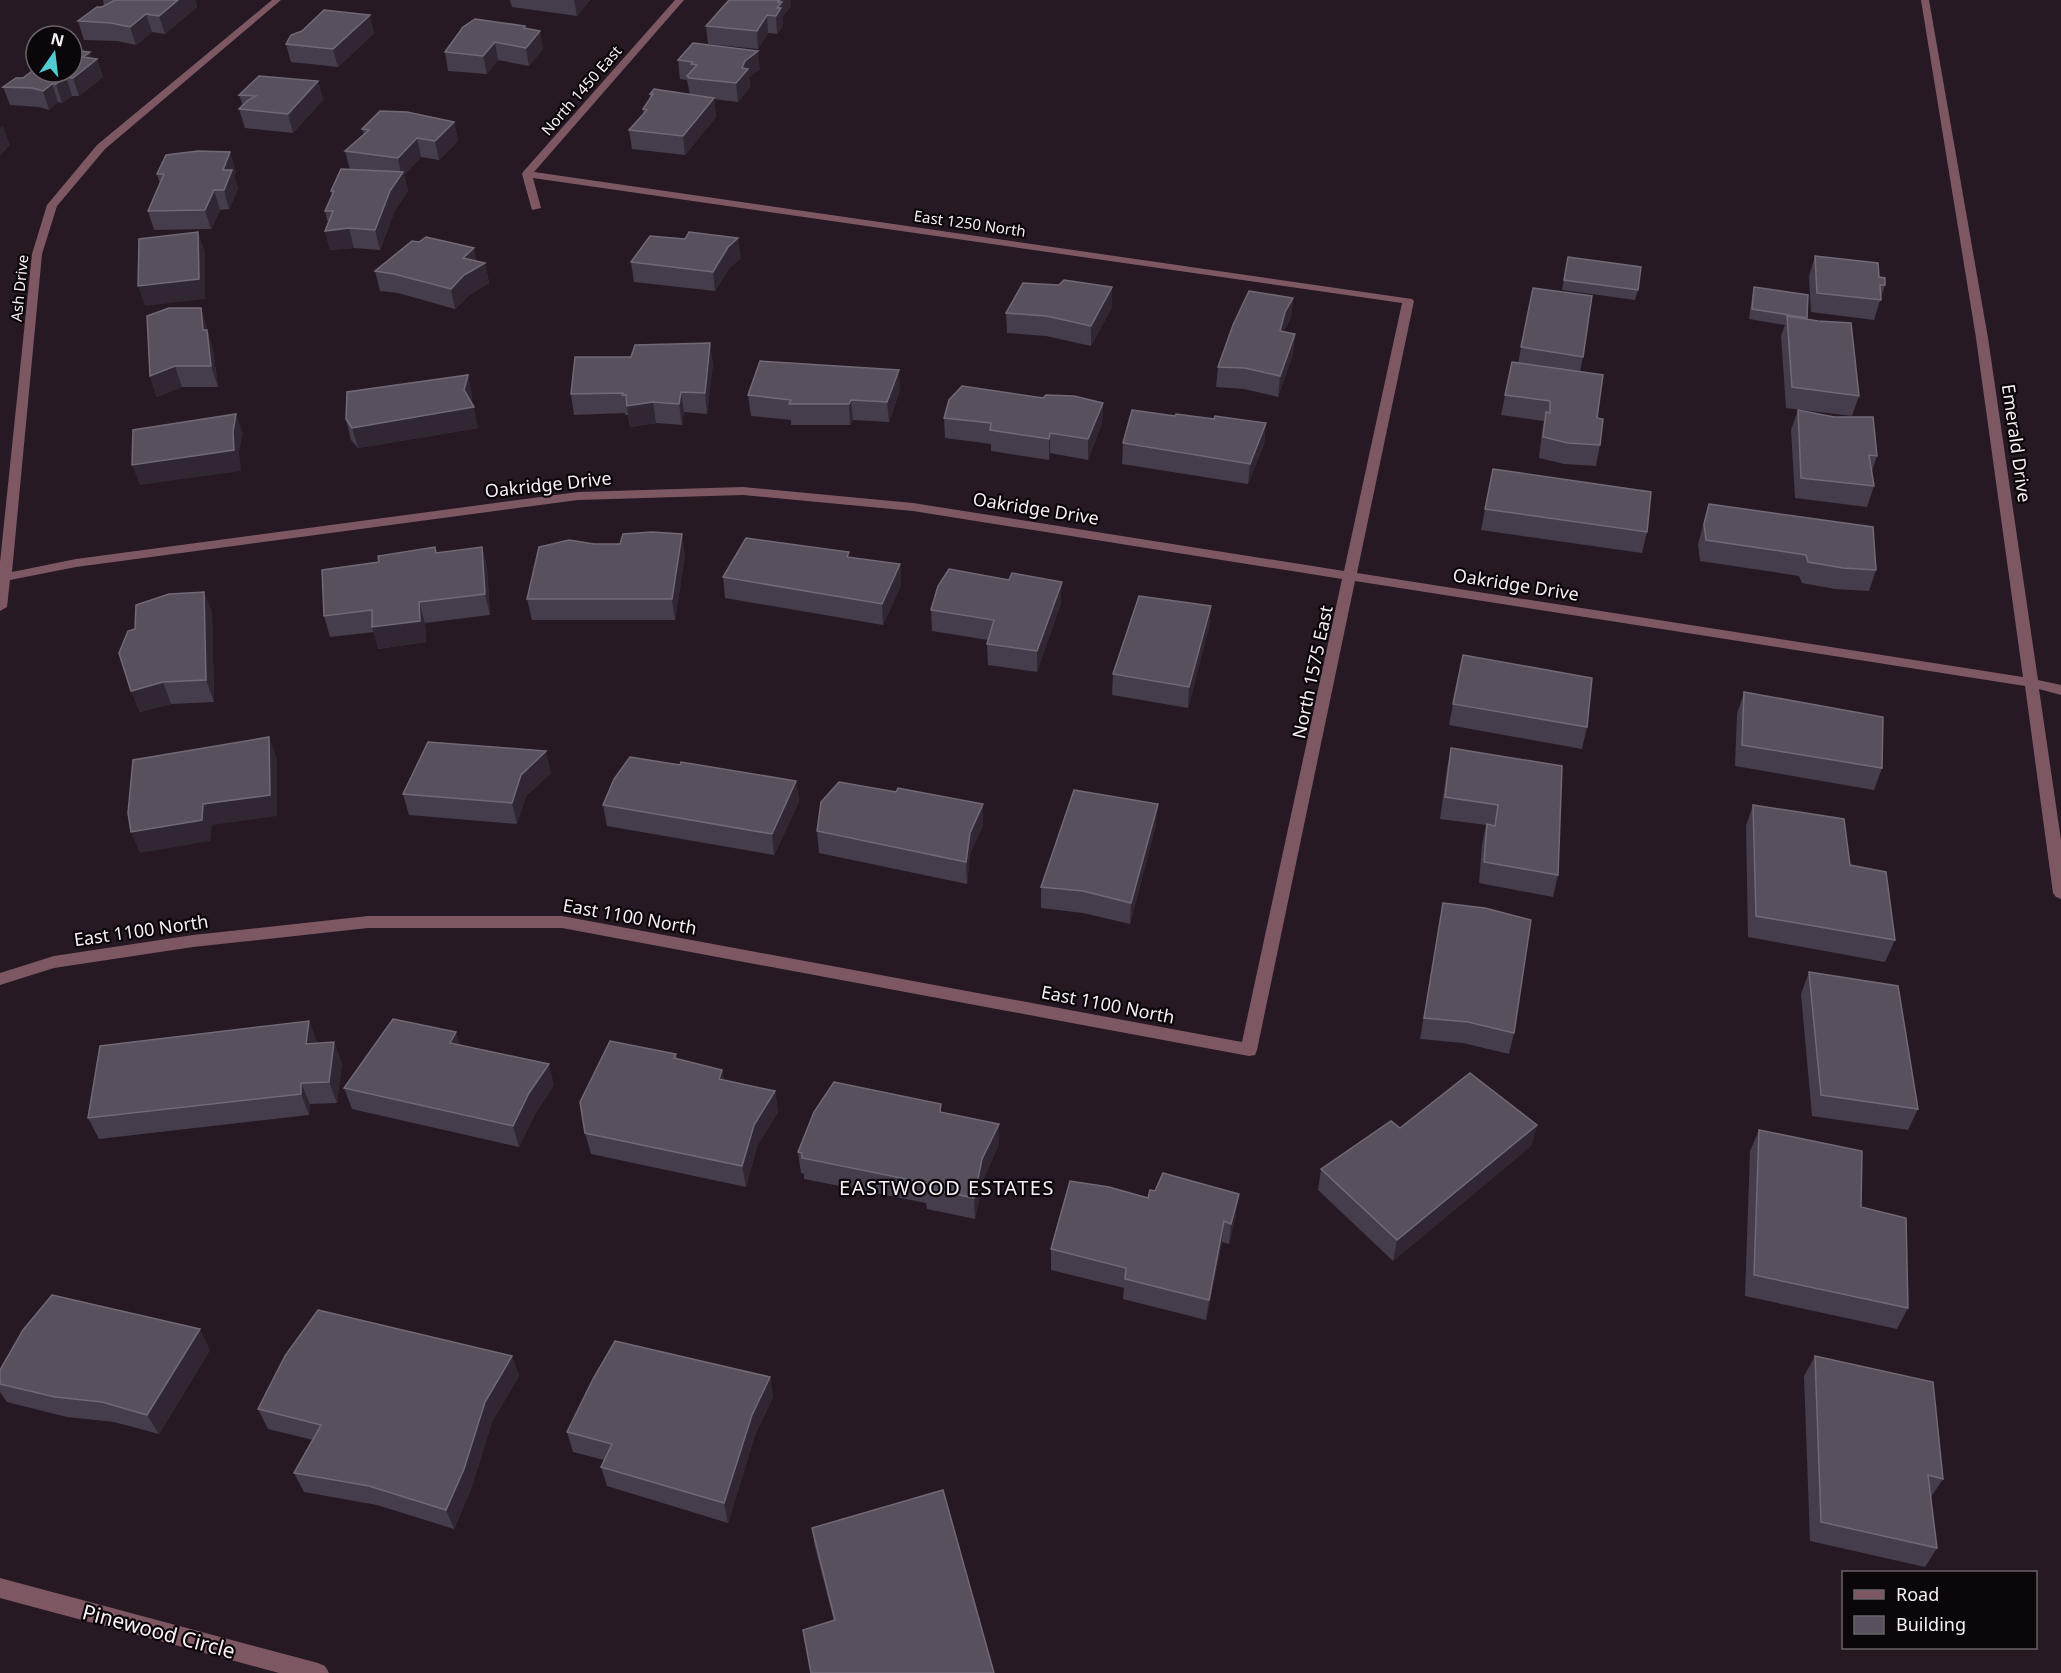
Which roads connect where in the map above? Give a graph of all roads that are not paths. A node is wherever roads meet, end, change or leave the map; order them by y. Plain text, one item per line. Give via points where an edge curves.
1 (277, 0) edge
2 (680, 0) edge
3 (1925, 0) edge
4 (527, 174) junction
5 (536, 207) dead end
6 (1408, 302) joint
7 (1350, 576) junction
8 (3, 577) edge
9 (0, 607) edge
10 (2032, 683) junction
11 (2061, 690) edge
12 (2061, 893) edge
13 (0, 979) edge
14 (1249, 1050) joint
15 (0, 1588) edge
16 (318, 1673) edge

1 - 8 street, Ash Drive via 101,147 52,205 36,254
2 - 4 street, North 1450 East
3 - 10 street, Emerald Drive via 1982,338
4 - 5 street
4 - 6 street, East 1250 North
6 - 7 street, North 1575 East
7 - 8 street, Oakridge Drive via 913,507 743,492 578,496 76,563
7 - 10 street, Oakridge Drive
7 - 14 street, North 1575 East
8 - 9 street, Ash Drive
10 - 11 street, Oakridge Drive
10 - 12 street, Emerald Drive
13 - 14 street, East 1100 North via 54,963 193,941 368,921 562,922
15 - 16 street, Pinewood Circle

